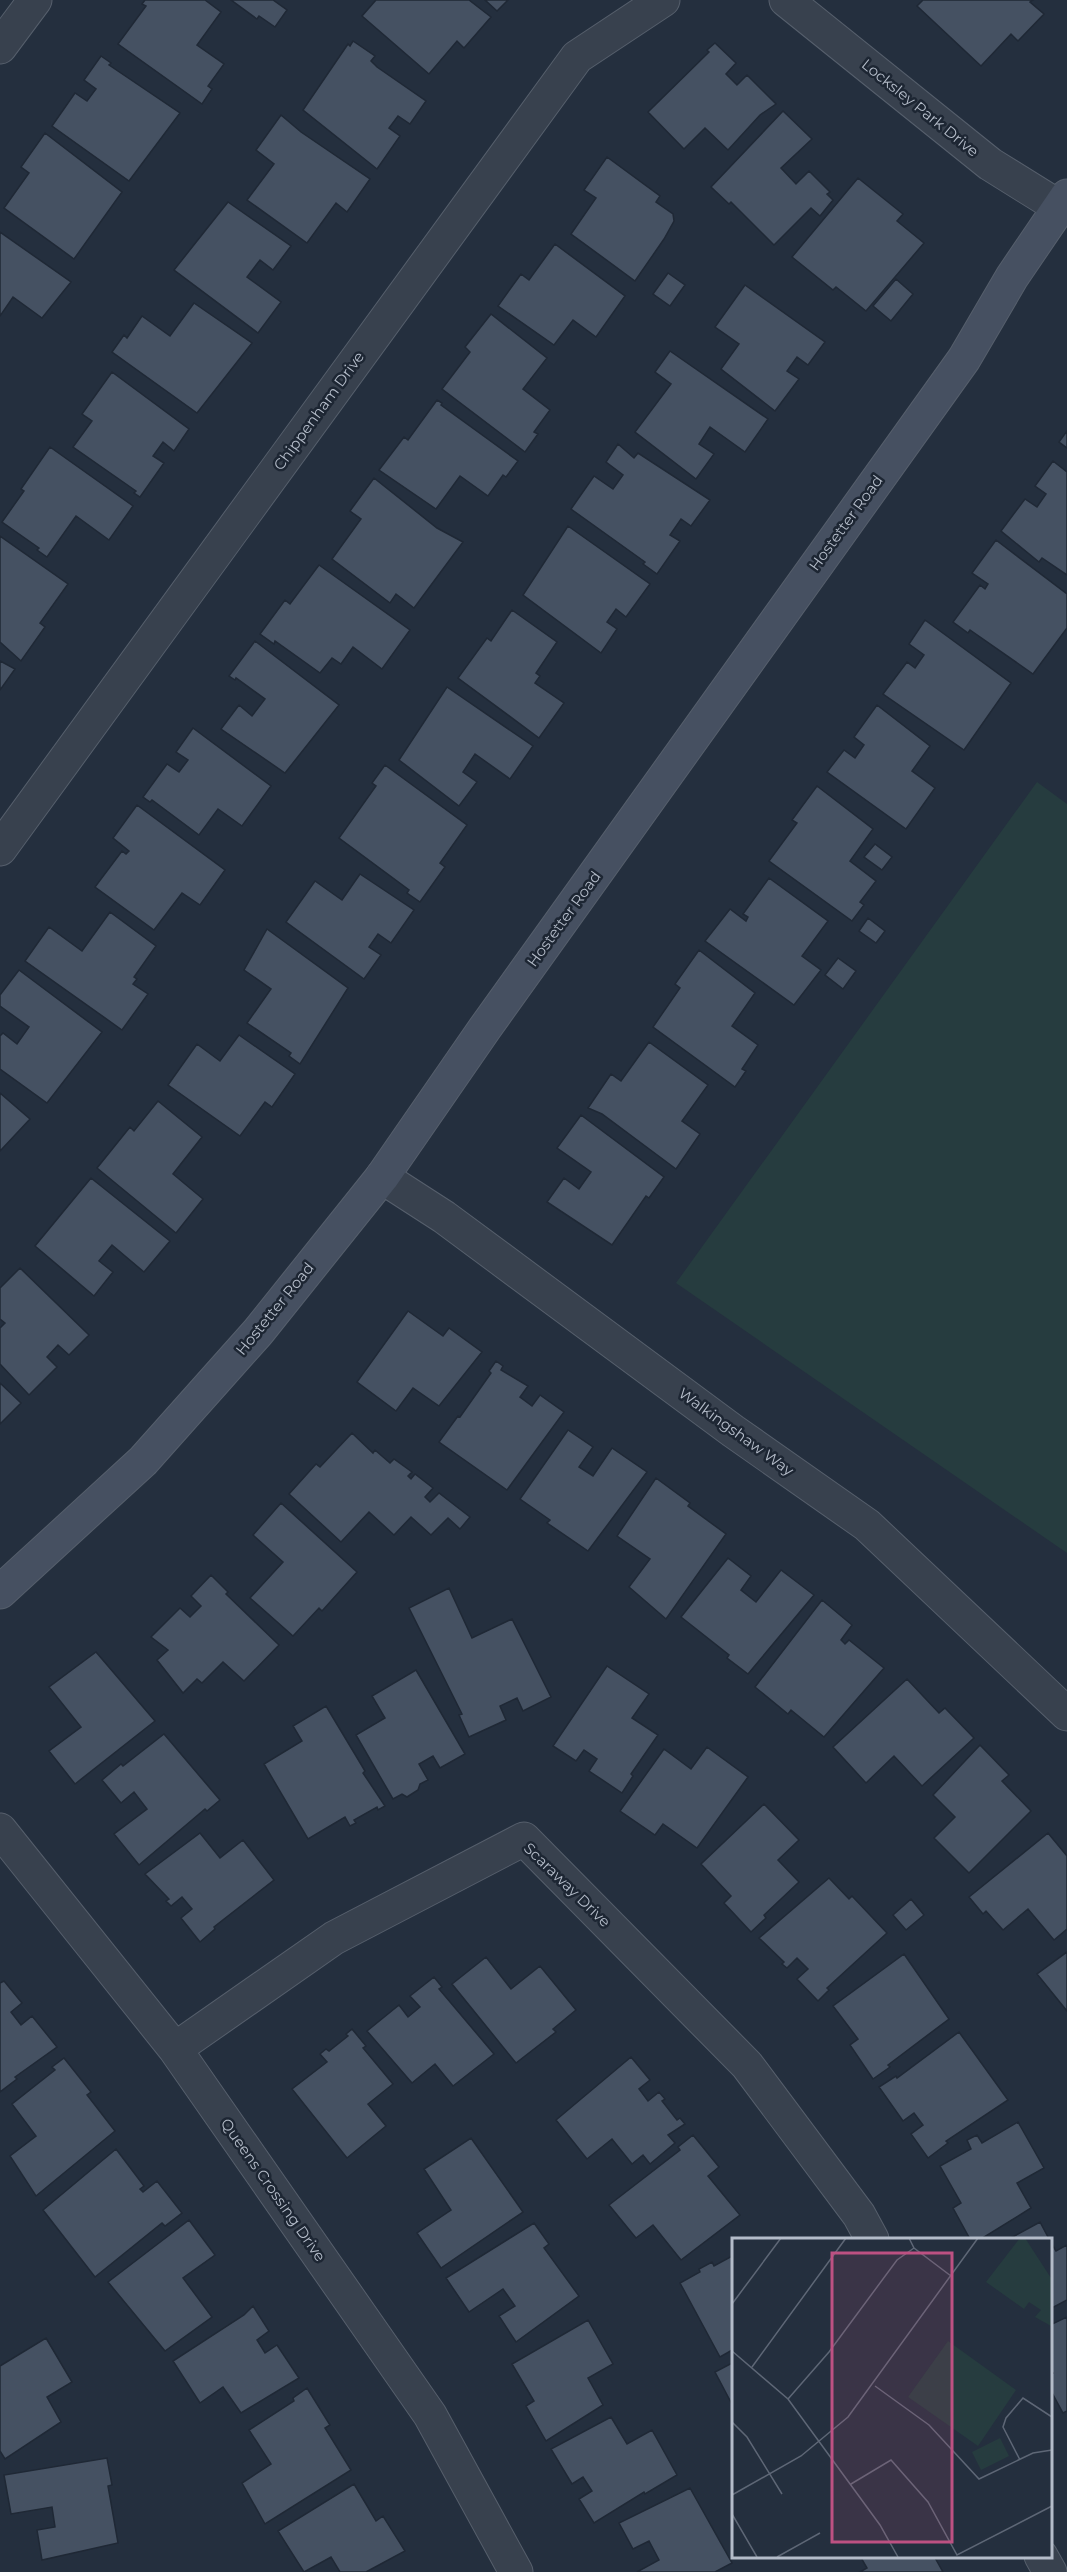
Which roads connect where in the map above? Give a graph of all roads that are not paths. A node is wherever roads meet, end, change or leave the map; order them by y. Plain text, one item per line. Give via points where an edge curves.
1 (34, 0) edge
2 (663, 0) edge
3 (786, 0) edge
4 (0, 47) edge
5 (1063, 202) edge
6 (0, 849) edge
7 (382, 1177) junction
8 (0, 1592) edge
9 (1067, 1714) edge
10 (0, 1830) edge
11 (175, 2049) junction
12 (871, 2238) edge
13 (1042, 2557) edge
14 (516, 2572) edge
15 (1050, 2572) edge

1 - 4 street
2 - 6 street, Chippenham Drive via 577,57
3 - 5 street, Locksley Park Drive via 990,164
5 - 7 main road, Hostetter Road via 1012,277 964,359
7 - 8 main road, Hostetter Road via 258,1332 143,1461
7 - 9 street, Walkingshaw Way via 444,1217 867,1525
10 - 11 street, Queens Crossing Drive
11 - 12 street, Scaraway Drive via 334,1938 524,1839 747,2065 859,2215
11 - 14 street, Queens Crossing Drive via 430,2415
13 - 15 street

